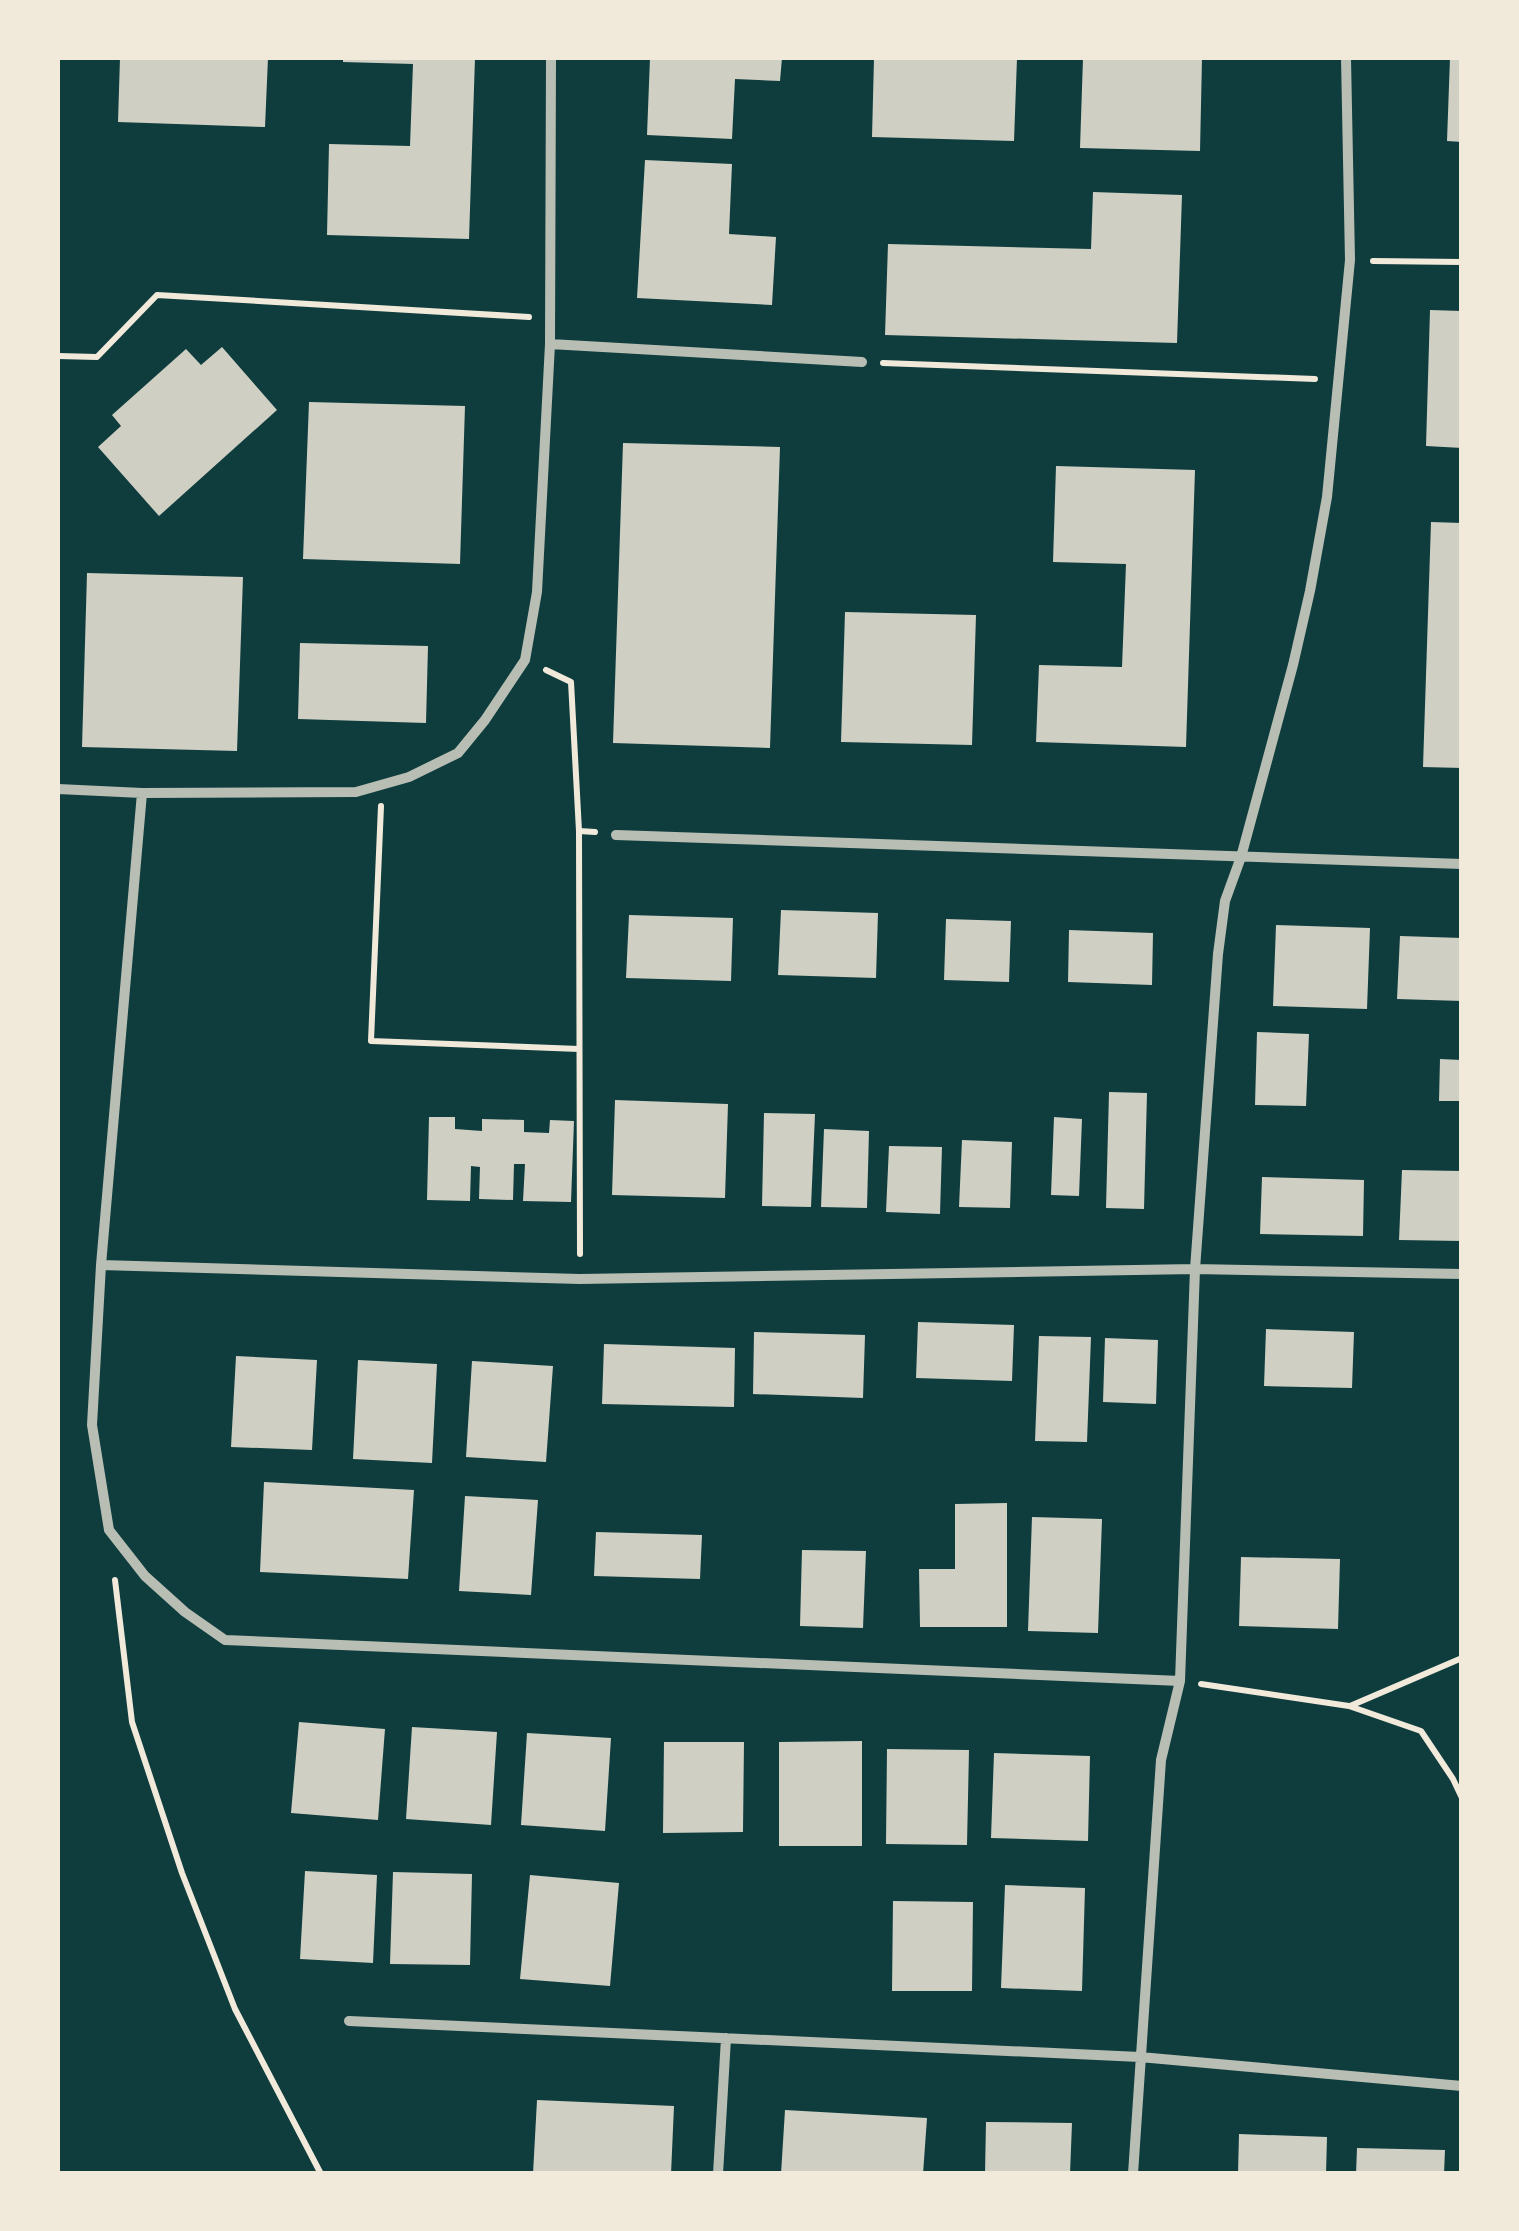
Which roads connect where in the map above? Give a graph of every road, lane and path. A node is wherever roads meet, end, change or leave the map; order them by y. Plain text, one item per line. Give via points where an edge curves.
1 (551, 58) edge
2 (1346, 58) edge
3 (1350, 260) junction
4 (1462, 262) edge
5 (550, 318) junction
6 (550, 344) junction
7 (58, 356) edge
8 (862, 362) joint
9 (1338, 380) junction
10 (526, 660) junction
11 (382, 785) junction
12 (58, 789) edge
13 (142, 793) junction
14 (579, 831) junction
15 (616, 834) joint
16 (1242, 857) junction
17 (1462, 864) edge
18 (580, 1049) junction
19 (101, 1265) junction
20 (1195, 1269) junction
21 (1462, 1274) edge
22 (580, 1278) junction
23 (108, 1530) junction
24 (1462, 1658) edge
25 (1180, 1681) junction
26 (1349, 1706) junction
27 (1462, 1798) edge
28 (349, 2021) dead end
29 (726, 2038) junction
30 (1140, 2056) junction
31 (1462, 2086) edge
32 (322, 2174) edge
33 (718, 2174) edge
34 (1133, 2174) edge

1 - 5 street
2 - 3 street
3 - 4 path
3 - 9 street
5 - 6 street
5 - 7 path via 158,296 97,357
6 - 8 street
6 - 10 street via 537,592
8 - 9 path
9 - 16 street via 1310,592
10 - 11 street via 458,753
10 - 14 path via 571,682
11 - 13 street via 356,792
11 - 18 path via 371,1042
12 - 13 street
13 - 19 street
14 - 15 path
14 - 18 path
15 - 16 street
16 - 17 street
16 - 20 street via 1225,901 1218,954
18 - 22 path
19 - 22 street
19 - 23 street via 92,1425
20 - 21 street
20 - 22 street
20 - 25 street
23 - 25 street via 146,1576 225,1640
23 - 32 path via 132,1722 182,1873 236,2009
24 - 26 path
25 - 26 path
25 - 30 street via 1162,1760
26 - 27 path via 1421,1732
28 - 29 street
29 - 30 street
29 - 33 street
30 - 31 street
30 - 34 street

